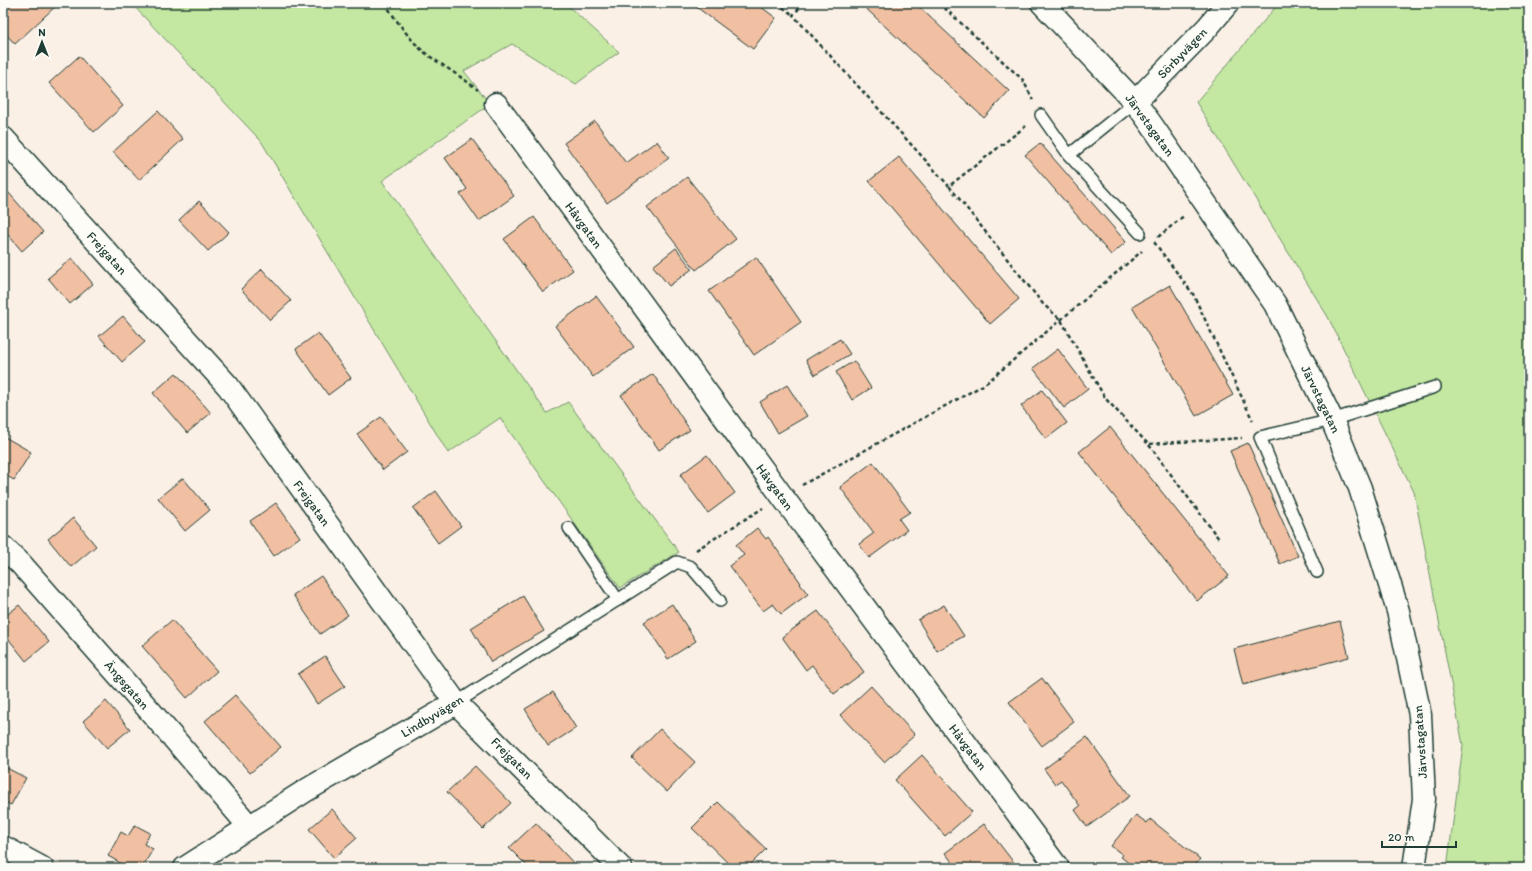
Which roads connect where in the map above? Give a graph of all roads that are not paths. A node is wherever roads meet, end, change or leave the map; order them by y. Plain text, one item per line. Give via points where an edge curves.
1 (1042, 3) edge
2 (1228, 3) edge
3 (1135, 102) junction
4 (496, 104) road end
5 (1041, 115) road end
6 (3, 138) edge
7 (1069, 155) junction
8 (1140, 233) dead end
9 (1435, 387) dead end
10 (1332, 420) junction
11 (569, 528) dead end
12 (3, 547) edge
13 (1317, 572) dead end
14 (618, 600) junction
15 (720, 601) dead end
16 (456, 702) junction
17 (249, 826) junction
18 (3, 847) edge
19 (42, 868) edge
20 (185, 868) edge
21 (621, 868) edge
22 (1058, 868) edge
23 (1414, 868) edge

1 - 3 street, Järvstagatan
2 - 3 street, Sörbyvägen
3 - 7 lane
3 - 10 street, Järvstagatan via 1275,304
4 - 22 street, Håvgatan
5 - 7 lane
6 - 16 street, Frejgatan via 228,386
7 - 8 lane
9 - 10 lane
10 - 13 lane via 1260,436
10 - 23 street, Järvstagatan via 1360,488 1398,611 1420,715 1424,799
11 - 14 lane
12 - 17 street, Ängsgatan
14 - 15 lane, Lindbyvägen via 677,562 691,567
14 - 16 lane, Lindbyvägen
16 - 17 street, Lindbyvägen
16 - 21 street, Frejgatan
17 - 20 street, Lindbyvägen
18 - 19 street

